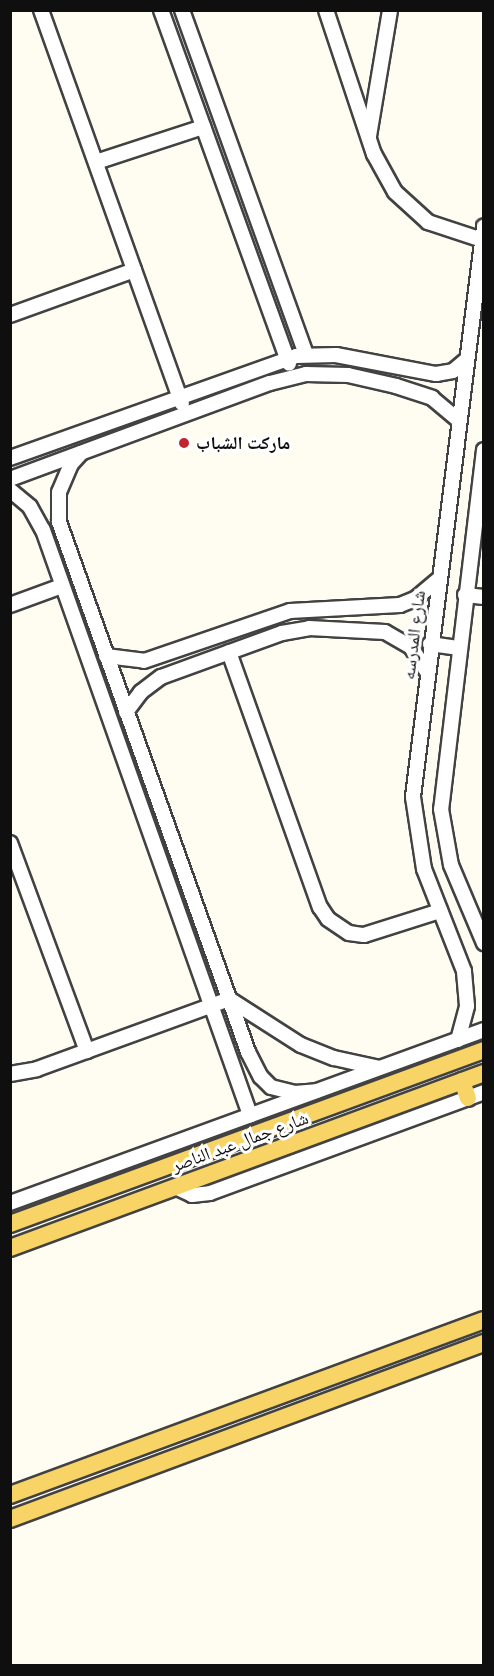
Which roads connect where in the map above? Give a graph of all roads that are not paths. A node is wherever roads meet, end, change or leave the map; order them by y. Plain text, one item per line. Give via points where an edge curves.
1 (41, 10) edge
2 (161, 10) edge
3 (182, 10) edge
4 (326, 10) edge
5 (390, 10) edge
6 (203, 127) junction
7 (369, 138) junction
8 (96, 162) junction
9 (483, 233) edge
10 (134, 270) junction
11 (11, 313) edge
12 (306, 354) junction
13 (286, 358) junction
14 (466, 360) junction
15 (293, 376) junction
16 (179, 397) junction
17 (186, 414) junction
18 (459, 421) junction
19 (483, 450) edge
20 (81, 453) junction
21 (10, 458) edge
22 (10, 479) edge
23 (10, 490) edge
24 (63, 537) junction
25 (47, 543) junction
26 (439, 579) junction
27 (62, 586) junction
28 (465, 595) junction
29 (483, 597) edge
30 (10, 605) edge
31 (430, 644) junction
32 (458, 648) junction
33 (229, 652) junction
34 (106, 656) junction
35 (427, 672) junction
36 (126, 712) junction
37 (10, 843) edge
38 (469, 912) junction
39 (442, 917) junction
40 (483, 943) edge
41 (229, 999) junction
42 (211, 1006) junction
43 (483, 1030) edge
44 (458, 1040) junction
45 (483, 1050) edge
46 (87, 1051) junction
47 (381, 1069) junction
48 (483, 1073) edge
49 (10, 1074) edge
50 (462, 1081) junction
51 (316, 1091) junction
52 (476, 1095) edge
53 (250, 1115) junction
54 (175, 1187) junction
55 (10, 1203) edge
56 (60, 1206) junction
57 (10, 1224) edge
58 (75, 1224) junction
59 (10, 1248) edge
60 (483, 1320) edge
61 (483, 1343) edge
62 (137, 1448) junction
63 (145, 1470) junction
64 (10, 1495) edge
65 (10, 1520) edge

1 - 8 street
2 - 6 street
3 - 12 street
4 - 7 street
5 - 7 street
6 - 8 street
6 - 13 street
7 - 9 street via 383,174 410,208 444,230
8 - 10 street
9 - 14 street, شارع المدرسه
10 - 11 street
10 - 16 street
12 - 13 street
12 - 14 street via 336,355 436,374 453,371
13 - 15 street
13 - 16 street
14 - 18 street, شارع المدرسه
15 - 17 street
15 - 18 street via 333,374 396,386 432,398
16 - 17 street
16 - 21 street
17 - 20 street
18 - 26 street, شارع المدرسه
19 - 28 street
20 - 22 street
20 - 24 street via 71,464 59,492 57,507
23 - 25 street via 30,507
24 - 25 street via 52,537
24 - 34 street
25 - 27 street
26 - 31 street, شارع المدرسه
26 - 34 street via 415,599 400,604 297,610 144,661
27 - 30 street
27 - 42 street
28 - 29 street
28 - 32 street
31 - 32 street
31 - 35 street, شارع المدرسه
32 - 38 street via 441,809 446,847
33 - 35 street via 300,629 371,630 399,638
33 - 36 street via 161,677 141,692
33 - 39 street via 328,920 350,933 364,934
34 - 36 street
35 - 39 street, شارع المدرسه via 414,775 414,820 419,853
36 - 41 street
37 - 46 street
38 - 39 street
38 - 40 street
39 - 44 street, شارع المدرسه via 459,954 467,988
41 - 42 street
41 - 47 street via 301,1045
41 - 51 street via 261,1077 282,1092
42 - 46 street
42 - 53 street
43 - 44 street
44 - 47 street
45 - 56 main road, شارع جمال عبد الناصر
46 - 49 street
47 - 51 street
48 - 50 main road, شارع جمال عبد الناصر
50 - 52 main road
50 - 54 main road, شارع جمال عبد الناصر
51 - 53 street
52 - 54 street via 210,1193 192,1195
53 - 55 street
54 - 58 main road, شارع جمال عبد الناصر
56 - 57 main road, شارع جمال عبد الناصر
56 - 58 main road via 70,1209
58 - 59 main road, شارع جمال عبد الناصر
60 - 62 main road
61 - 63 main road
62 - 63 main road
62 - 64 main road
63 - 65 main road

